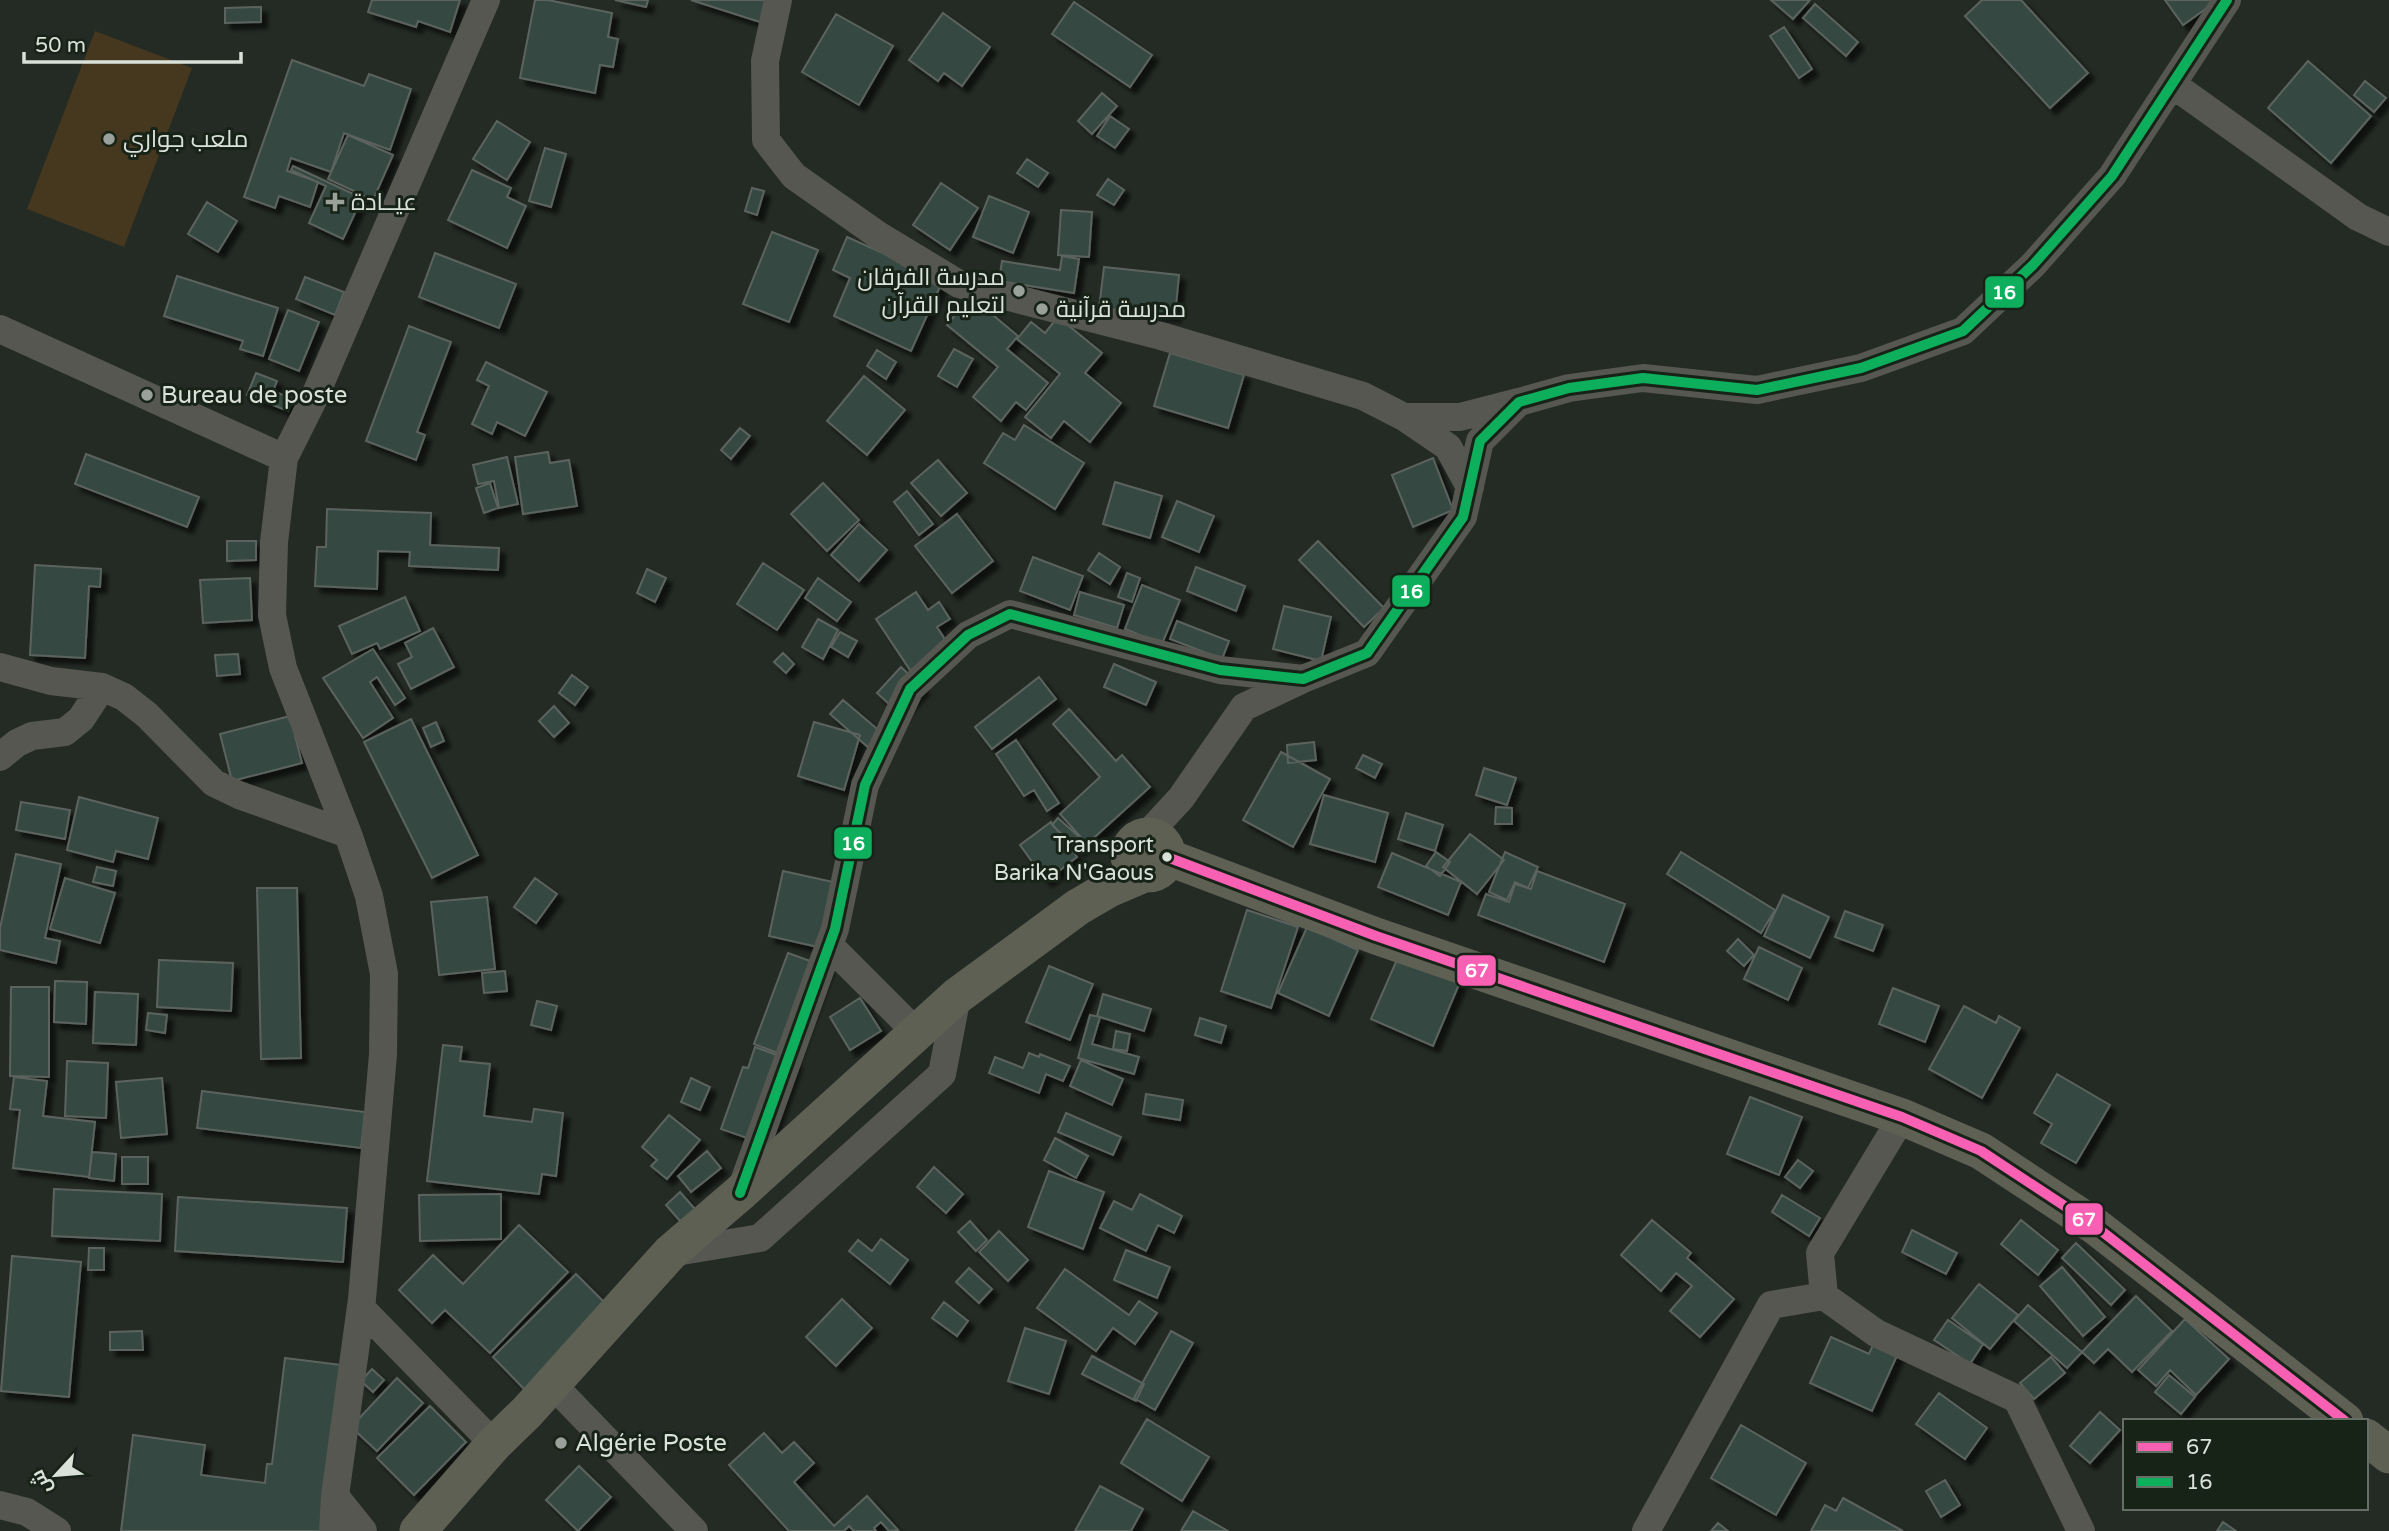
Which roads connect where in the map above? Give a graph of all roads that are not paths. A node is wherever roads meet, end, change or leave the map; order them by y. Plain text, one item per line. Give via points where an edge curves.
1 (486, 0) edge
2 (778, 0) edge
3 (2227, 0) edge
4 (2172, 85) junction
5 (2389, 233) edge
6 (0, 329) edge
7 (1519, 402) junction
8 (1404, 417) junction
9 (284, 458) junction
10 (1470, 487) junction
11 (0, 667) edge
12 (1220, 670) junction
13 (1303, 679) junction
14 (102, 687) junction
15 (1244, 707) junction
16 (0, 757) edge
17 (348, 834) junction
18 (1151, 856) junction
19 (829, 945) junction
20 (957, 996) junction
21 (917, 1032) junction
22 (1902, 1117) junction
23 (740, 1193) junction
24 (670, 1253) junction
25 (1824, 1296) junction
26 (361, 1308) junction
27 (552, 1384) junction
28 (2343, 1419) edge
29 (2368, 1439) edge
30 (494, 1444) junction
31 (2389, 1455) edge
32 (335, 1496) junction
33 (0, 1505) edge
34 (57, 1531) edge
35 (333, 1531) edge
36 (363, 1531) edge
37 (418, 1531) edge
38 (694, 1531) edge
39 (1646, 1531) edge
40 (2081, 1531) edge

1 - 9 street
2 - 8 street via 765,61 766,140 794,176 878,235 959,284 1338,388
3 - 4 street
4 - 5 street via 2358,217
4 - 7 street via 2112,176 2033,265 1963,331 1861,368 1758,390 1643,378 1569,388
6 - 9 street
7 - 8 street via 1460,417
7 - 10 street via 1480,441
8 - 10 street via 1448,447
9 - 17 street via 274,542 272,615 283,668
10 - 13 street via 1463,517 1367,653
11 - 14 street via 51,681
12 - 13 street
12 - 15 street
12 - 19 street via 1010,614 968,635 909,689 865,785
13 - 15 street
14 - 16 street via 65,733 32,736
14 - 17 street via 147,715 214,783
15 - 18 street via 1181,799
17 - 26 street via 369,896 384,974 383,1054
18 - 20 main road
18 - 22 main road
19 - 21 street
19 - 23 street
20 - 21 main road
20 - 24 street via 942,1074 760,1238
21 - 23 main road
22 - 25 street via 1820,1254
22 - 28 main road via 1981,1151 2095,1226
23 - 24 main road
24 - 27 main road
25 - 39 street via 1771,1305
25 - 40 street via 1876,1333 2017,1399
26 - 30 street
26 - 32 street
27 - 30 main road
27 - 38 street
29 - 31 main road
30 - 37 main road
32 - 35 street
32 - 36 street
33 - 34 street via 27,1511

